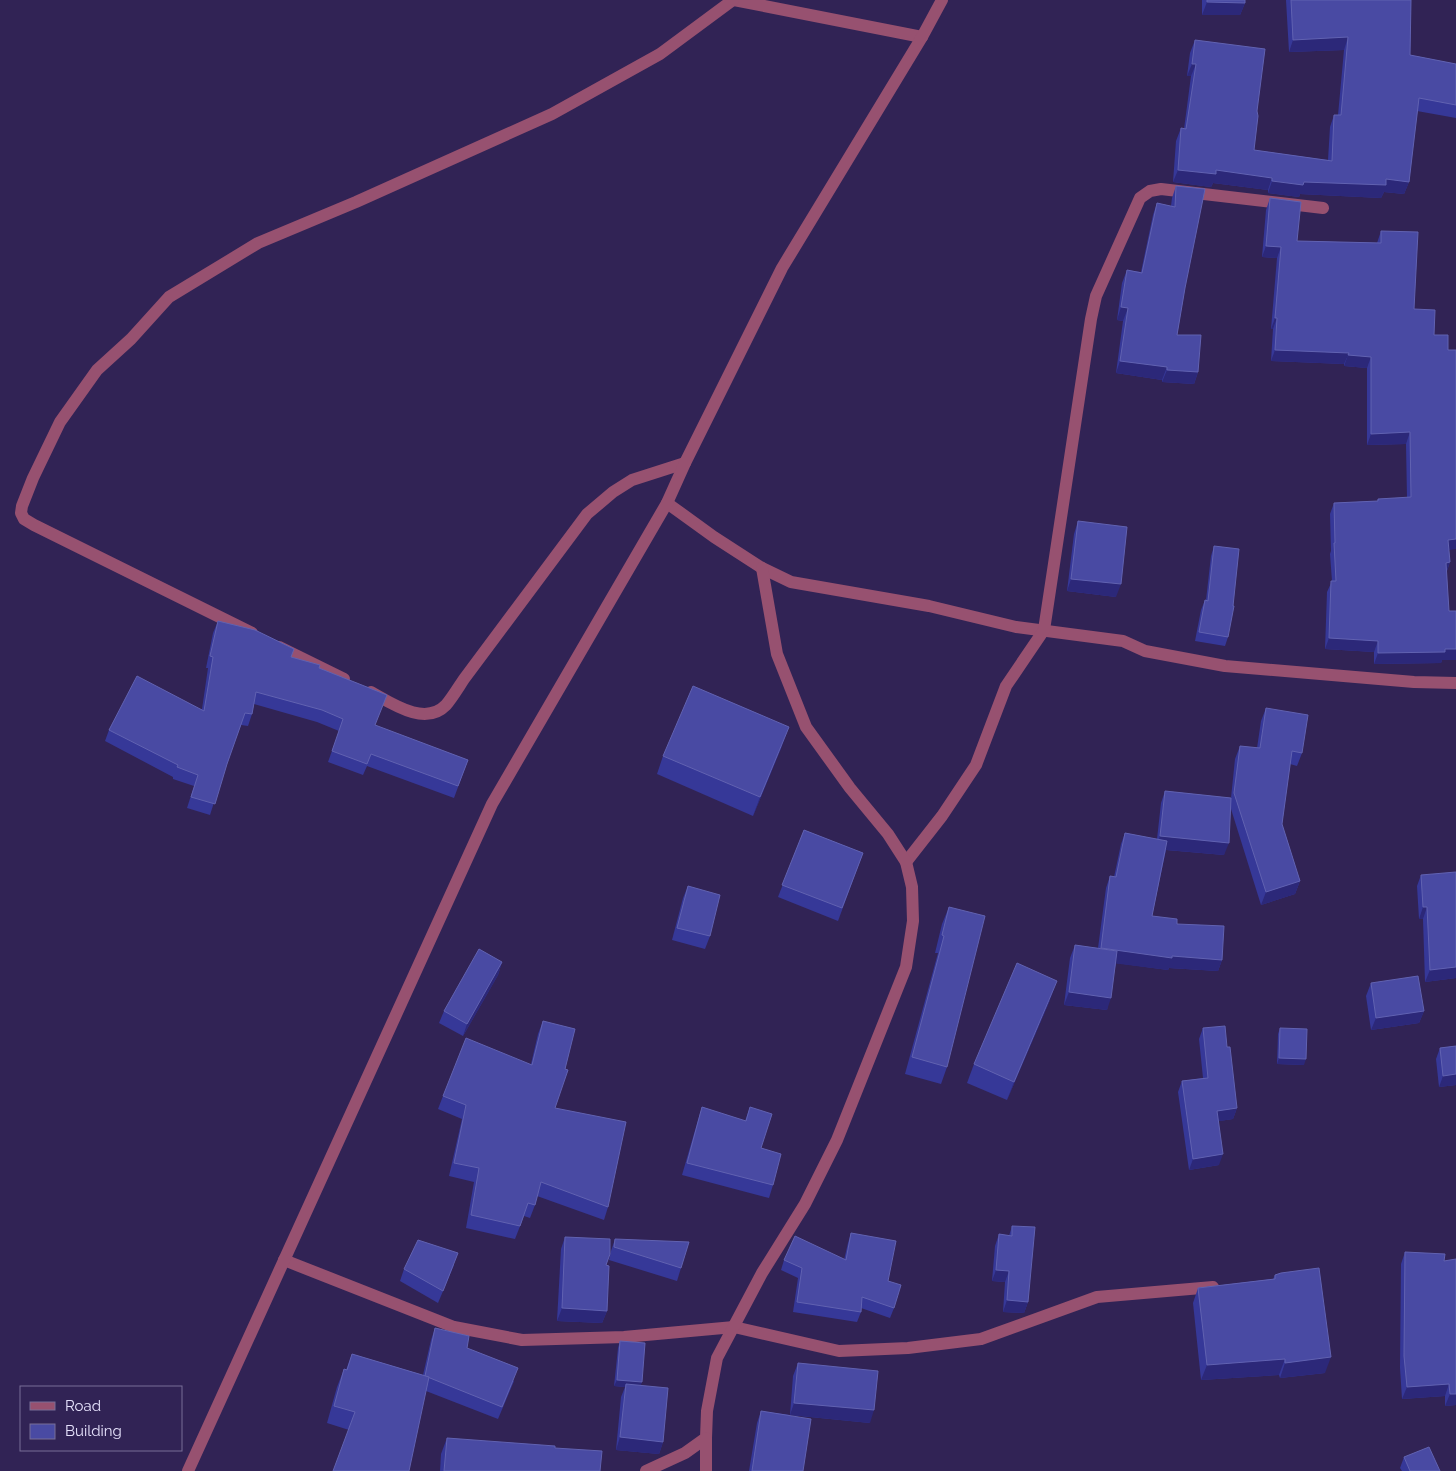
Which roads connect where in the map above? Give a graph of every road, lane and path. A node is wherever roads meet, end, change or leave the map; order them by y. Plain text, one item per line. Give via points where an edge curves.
1 (733, 0) edge
2 (942, 0) edge
3 (754, 2) edge
4 (922, 37) junction
5 (1323, 208) dead end
6 (685, 463) junction
7 (667, 503) junction
8 (762, 568) junction
9 (1044, 630) junction
10 (1456, 683) edge
11 (906, 862) junction
12 (284, 1260) junction
13 (1222, 1286) edge
14 (734, 1327) junction
15 (706, 1438) junction
16 (188, 1471) edge
17 (646, 1471) edge
18 (706, 1471) edge

1 - 3 street
1 - 6 street via 660,54 552,114 258,243 169,297 97,370 60,422 33,478 21,512 24,519 34,525 356,685 417,714 434,714 445,706 587,514 632,480
2 - 4 street
3 - 4 street
4 - 6 street via 782,268
5 - 9 street via 1162,189 1150,191 1140,198 1096,296
6 - 7 street
7 - 8 street
7 - 12 street via 492,804
8 - 9 street via 791,582
8 - 11 street via 777,654 806,727
9 - 10 street via 1123,641 1145,651 1225,666
9 - 11 street via 1006,686 976,765
11 - 14 street via 912,887 913,921 906,967 837,1140 805,1204 762,1273
12 - 14 street via 454,1327 522,1340
12 - 16 street
13 - 14 street via 1097,1298 980,1339 908,1348 839,1351
14 - 15 street via 717,1358 707,1411
15 - 17 street via 685,1453
15 - 18 street

